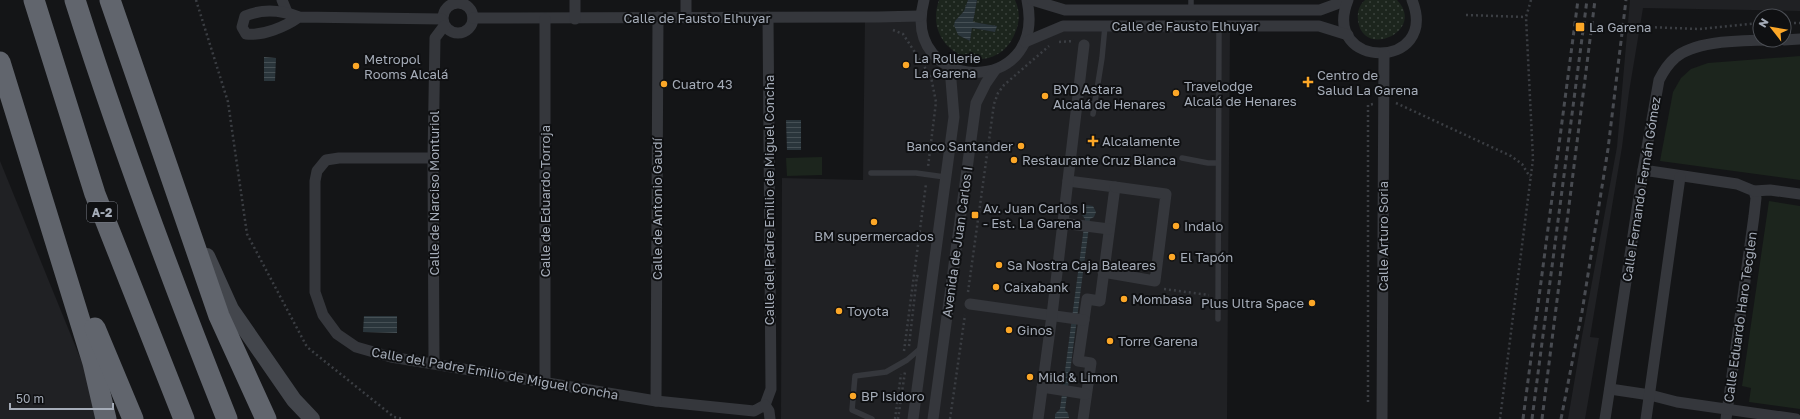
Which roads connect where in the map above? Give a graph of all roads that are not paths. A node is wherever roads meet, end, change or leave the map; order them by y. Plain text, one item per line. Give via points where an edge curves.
1 (34, 0) edge
2 (75, 0) edge
3 (90, 0) edge
4 (110, 0) edge
5 (282, 0) edge
6 (575, 0) edge
7 (686, 0) edge
8 (924, 0) edge
9 (1027, 0) edge
10 (1032, 0) edge
11 (1348, 0) edge
12 (1412, 0) edge
13 (458, 1) edge
14 (1191, 5) edge
15 (287, 12) junction
16 (920, 16) junction
17 (298, 17) junction
18 (658, 17) junction
19 (768, 17) junction
20 (473, 18) junction
21 (686, 18) junction
22 (545, 19) junction
23 (575, 19) junction
24 (443, 23) junction
25 (1105, 26) junction
26 (1219, 26) junction
27 (1348, 35) junction
28 (1752, 41) edge
29 (1025, 42) junction
30 (1081, 43) road end
31 (1384, 54) junction
32 (0, 62) edge
33 (950, 68) junction
34 (995, 70) junction
35 (106, 98) junction
36 (1085, 103) dead end
37 (1094, 104) junction
38 (1093, 114) dead end
39 (433, 158) junction
40 (1182, 158) dead end
41 (1218, 163) junction
42 (168, 168) junction
43 (1643, 170) junction
44 (872, 173) dead end
45 (946, 177) junction
46 (1680, 177) junction
47 (1068, 181) junction
48 (1115, 187) junction
49 (1754, 191) junction
50 (1800, 194) edge
51 (45, 204) junction
52 (1062, 223) junction
53 (1109, 229) junction
54 (1103, 272) junction
55 (967, 305) road end
56 (1052, 315) junction
57 (1077, 319) junction
58 (1218, 319) dead end
59 (922, 348) junction
60 (434, 364) junction
61 (545, 383) junction
62 (1042, 387) junction
63 (1610, 389) junction
64 (1086, 394) junction
65 (1650, 395) junction
66 (656, 401) junction
67 (765, 405) junction
68 (1727, 414) edge
69 (754, 415) edge
70 (106, 419) edge
71 (132, 419) edge
72 (184, 419) edge
73 (227, 419) edge
74 (266, 419) edge
75 (312, 419) edge
76 (770, 419) edge
77 (872, 419) edge
78 (913, 419) edge
79 (933, 419) edge
80 (1038, 419) edge
81 (1083, 419) edge
82 (1382, 419) edge
83 (1605, 419) edge
84 (1646, 419) edge
85 (1796, 419) edge

1 - 72 highway, A-2 via 95,194
2 - 35 highway
3 - 35 highway
4 - 42 highway
5 - 15 street
6 - 23 street
7 - 21 street
8 - 16 street
9 - 29 street via 1030,18
10 - 14 street, Calle de Fausto Elhuyar via 1065,10
11 - 14 street, Calle de Fausto Elhuyar via 1320,10
11 - 27 street via 1343,17
12 - 31 street via 1417,20 1412,35 1403,46 1394,52
13 - 20 street via 466,4 472,11
13 - 24 street via 449,4 444,11
15 - 17 street
15 - 17 street via 257,11 245,16 242,27 246,34 255,35 289,24
16 - 19 street, Calle de Fausto Elhuyar
16 - 33 street via 928,46 937,58
17 - 24 street
18 - 21 street, Calle de Fausto Elhuyar
18 - 23 street, Calle de Fausto Elhuyar
18 - 66 street, Calle de Antonio Gaudí
19 - 21 street, Calle de Fausto Elhuyar
19 - 67 street, Calle del Padre Emilio de Miguel Concha via 771,389
20 - 22 street, Calle de Fausto Elhuyar
20 - 24 street via 472,25 467,31 459,34 452,33
22 - 23 street, Calle de Fausto Elhuyar
22 - 61 street, Calle de Eduardo Torroja
24 - 39 street, Calle de Narciso Monturiol via 435,38
25 - 26 street, Calle de Fausto Elhuyar
25 - 29 street, Calle de Fausto Elhuyar via 1064,26
25 - 37 lane
26 - 27 street, Calle de Fausto Elhuyar via 1319,26
26 - 41 lane
27 - 31 street via 1360,48
28 - 43 street, Calle Fernando Fernán Gómez via 1701,45 1688,49 1666,67 1657,87
29 - 34 street via 1010,62
30 - 47 street
31 - 82 street, Calle Arturo Soria
32 - 51 highway
33 - 34 street via 980,74
33 - 45 street, Avenida de Juan Carlos I via 954,117
34 - 79 street, Avenida de Juan Carlos I via 976,103
35 - 73 highway via 189,324
36 - 37 lane
37 - 38 lane
39 - 60 street, Calle de Narciso Monturiol
39 - 60 street, Calle del Padre Emilio de Miguel Concha via 326,160 314,181 315,292 323,314 337,334 356,347 390,357
40 - 41 lane
41 - 58 lane
42 - 74 highway via 219,316
42 - 75 street via 232,309 294,400
43 - 46 street
43 - 63 street, Calle Fernando Fernán Gómez
44 - 45 lane
45 - 59 street, Avenida de Juan Carlos I
46 - 49 street via 1737,184
46 - 65 street
47 - 48 street
47 - 52 street
48 - 53 street
48 - 54 street via 1166,194 1156,280
49 - 50 street via 1770,190
49 - 68 street, Calle Eduardo Haro Tecglen via 1754,216
51 - 70 highway via 93,363
51 - 71 highway
52 - 53 street
52 - 56 street
53 - 54 street
54 - 57 street via 1100,301 1087,299
55 - 56 street
56 - 57 street
56 - 62 street
57 - 64 street via 1078,361 1091,363
59 - 77 lane via 886,372 855,376 852,410
59 - 78 street, Avenida de Juan Carlos I
60 - 61 street, Calle del Padre Emilio de Miguel Concha
61 - 66 street, Calle del Padre Emilio de Miguel Concha
62 - 64 street
62 - 80 street
63 - 65 street
63 - 83 street, Calle Fernando Fernán Gómez
64 - 81 street
65 - 68 street
65 - 84 street
66 - 69 street, Calle del Padre Emilio de Miguel Concha
67 - 69 street, Calle del Padre Emilio de Miguel Concha
67 - 76 street
68 - 85 street

